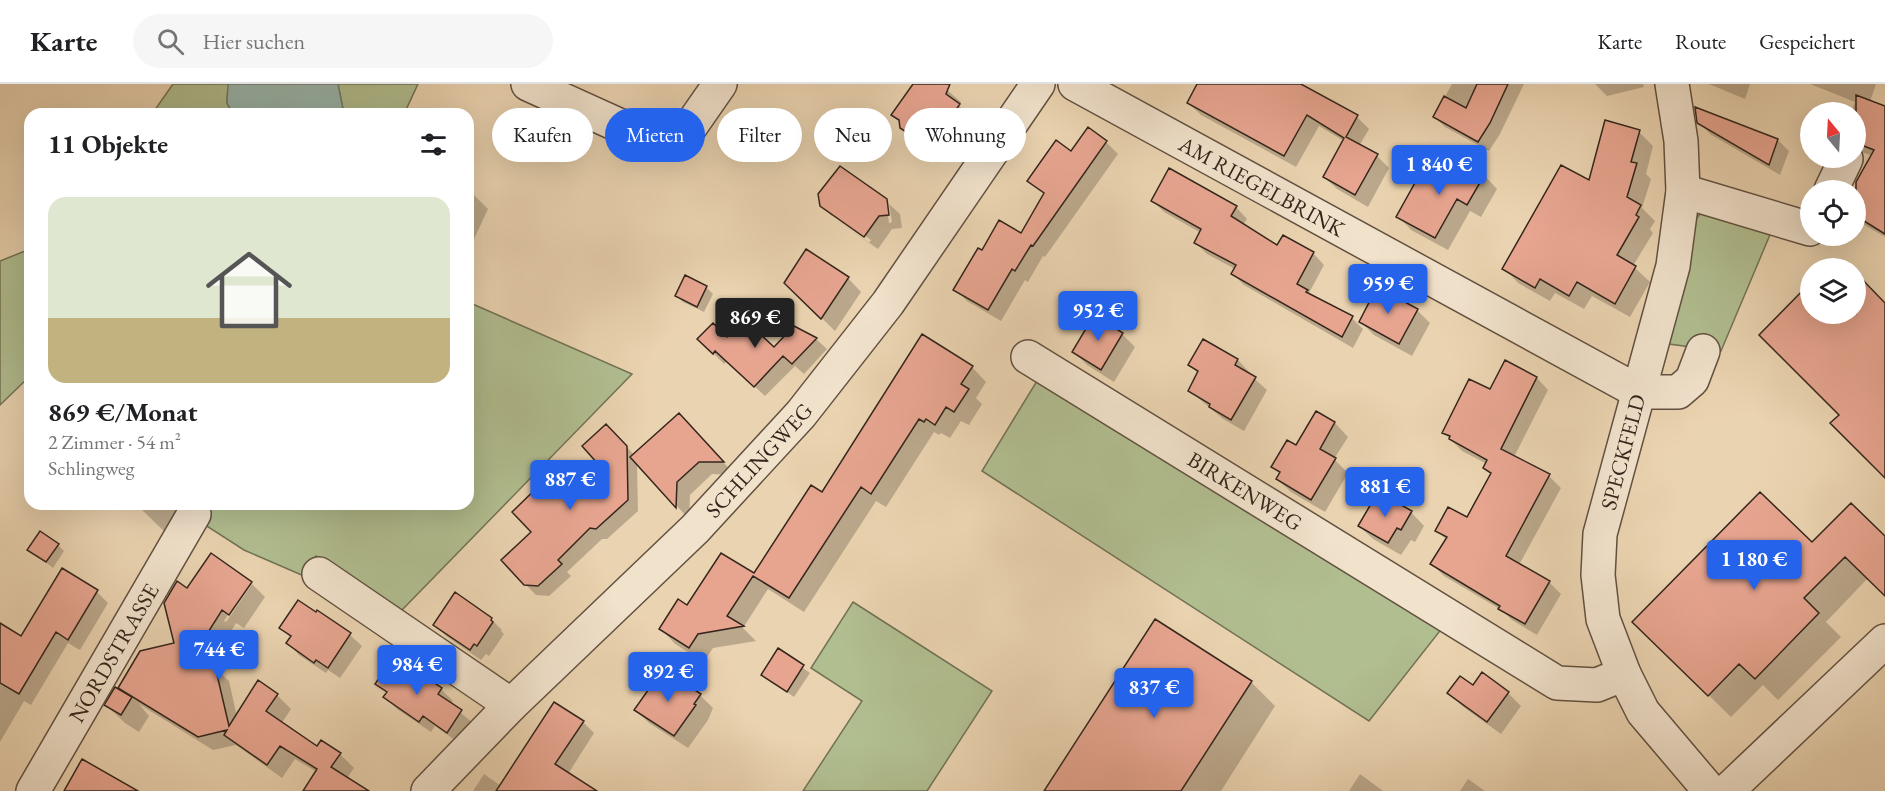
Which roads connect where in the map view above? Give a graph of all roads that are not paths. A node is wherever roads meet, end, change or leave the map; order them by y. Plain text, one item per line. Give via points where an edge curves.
1 (528, 84) edge
2 (720, 84) edge
3 (1038, 84) edge
4 (1075, 84) edge
5 (1672, 84) edge
6 (1683, 191) junction
7 (1800, 226) edge
8 (1703, 351) dead end
9 (1028, 357) dead end
10 (1639, 392) junction
11 (194, 514) dead end
12 (319, 574) dead end
13 (1885, 641) edge
14 (1624, 674) junction
15 (511, 705) junction
16 (33, 791) edge
17 (428, 791) edge
18 (1710, 791) edge
19 (1727, 791) edge

1 - 2 street via 647,138 679,143
3 - 15 street, SCHLINGWEG via 888,303 801,414 694,529
4 - 10 street, AM RIEGELBRINK
5 - 6 street, SPECKFELD via 1681,141
6 - 7 street
6 - 10 street, SPECKFELD via 1673,266
8 - 10 street via 1692,380 1678,392
9 - 14 street, BIRKENWEG via 1557,683 1598,685
10 - 14 street, SPECKFELD via 1600,534 1598,575 1603,619
11 - 16 street, NORDSTRASSE
12 - 15 street
13 - 19 street
14 - 18 street, SPECKFELD via 1643,712
15 - 17 street, SCHLINGWEG

